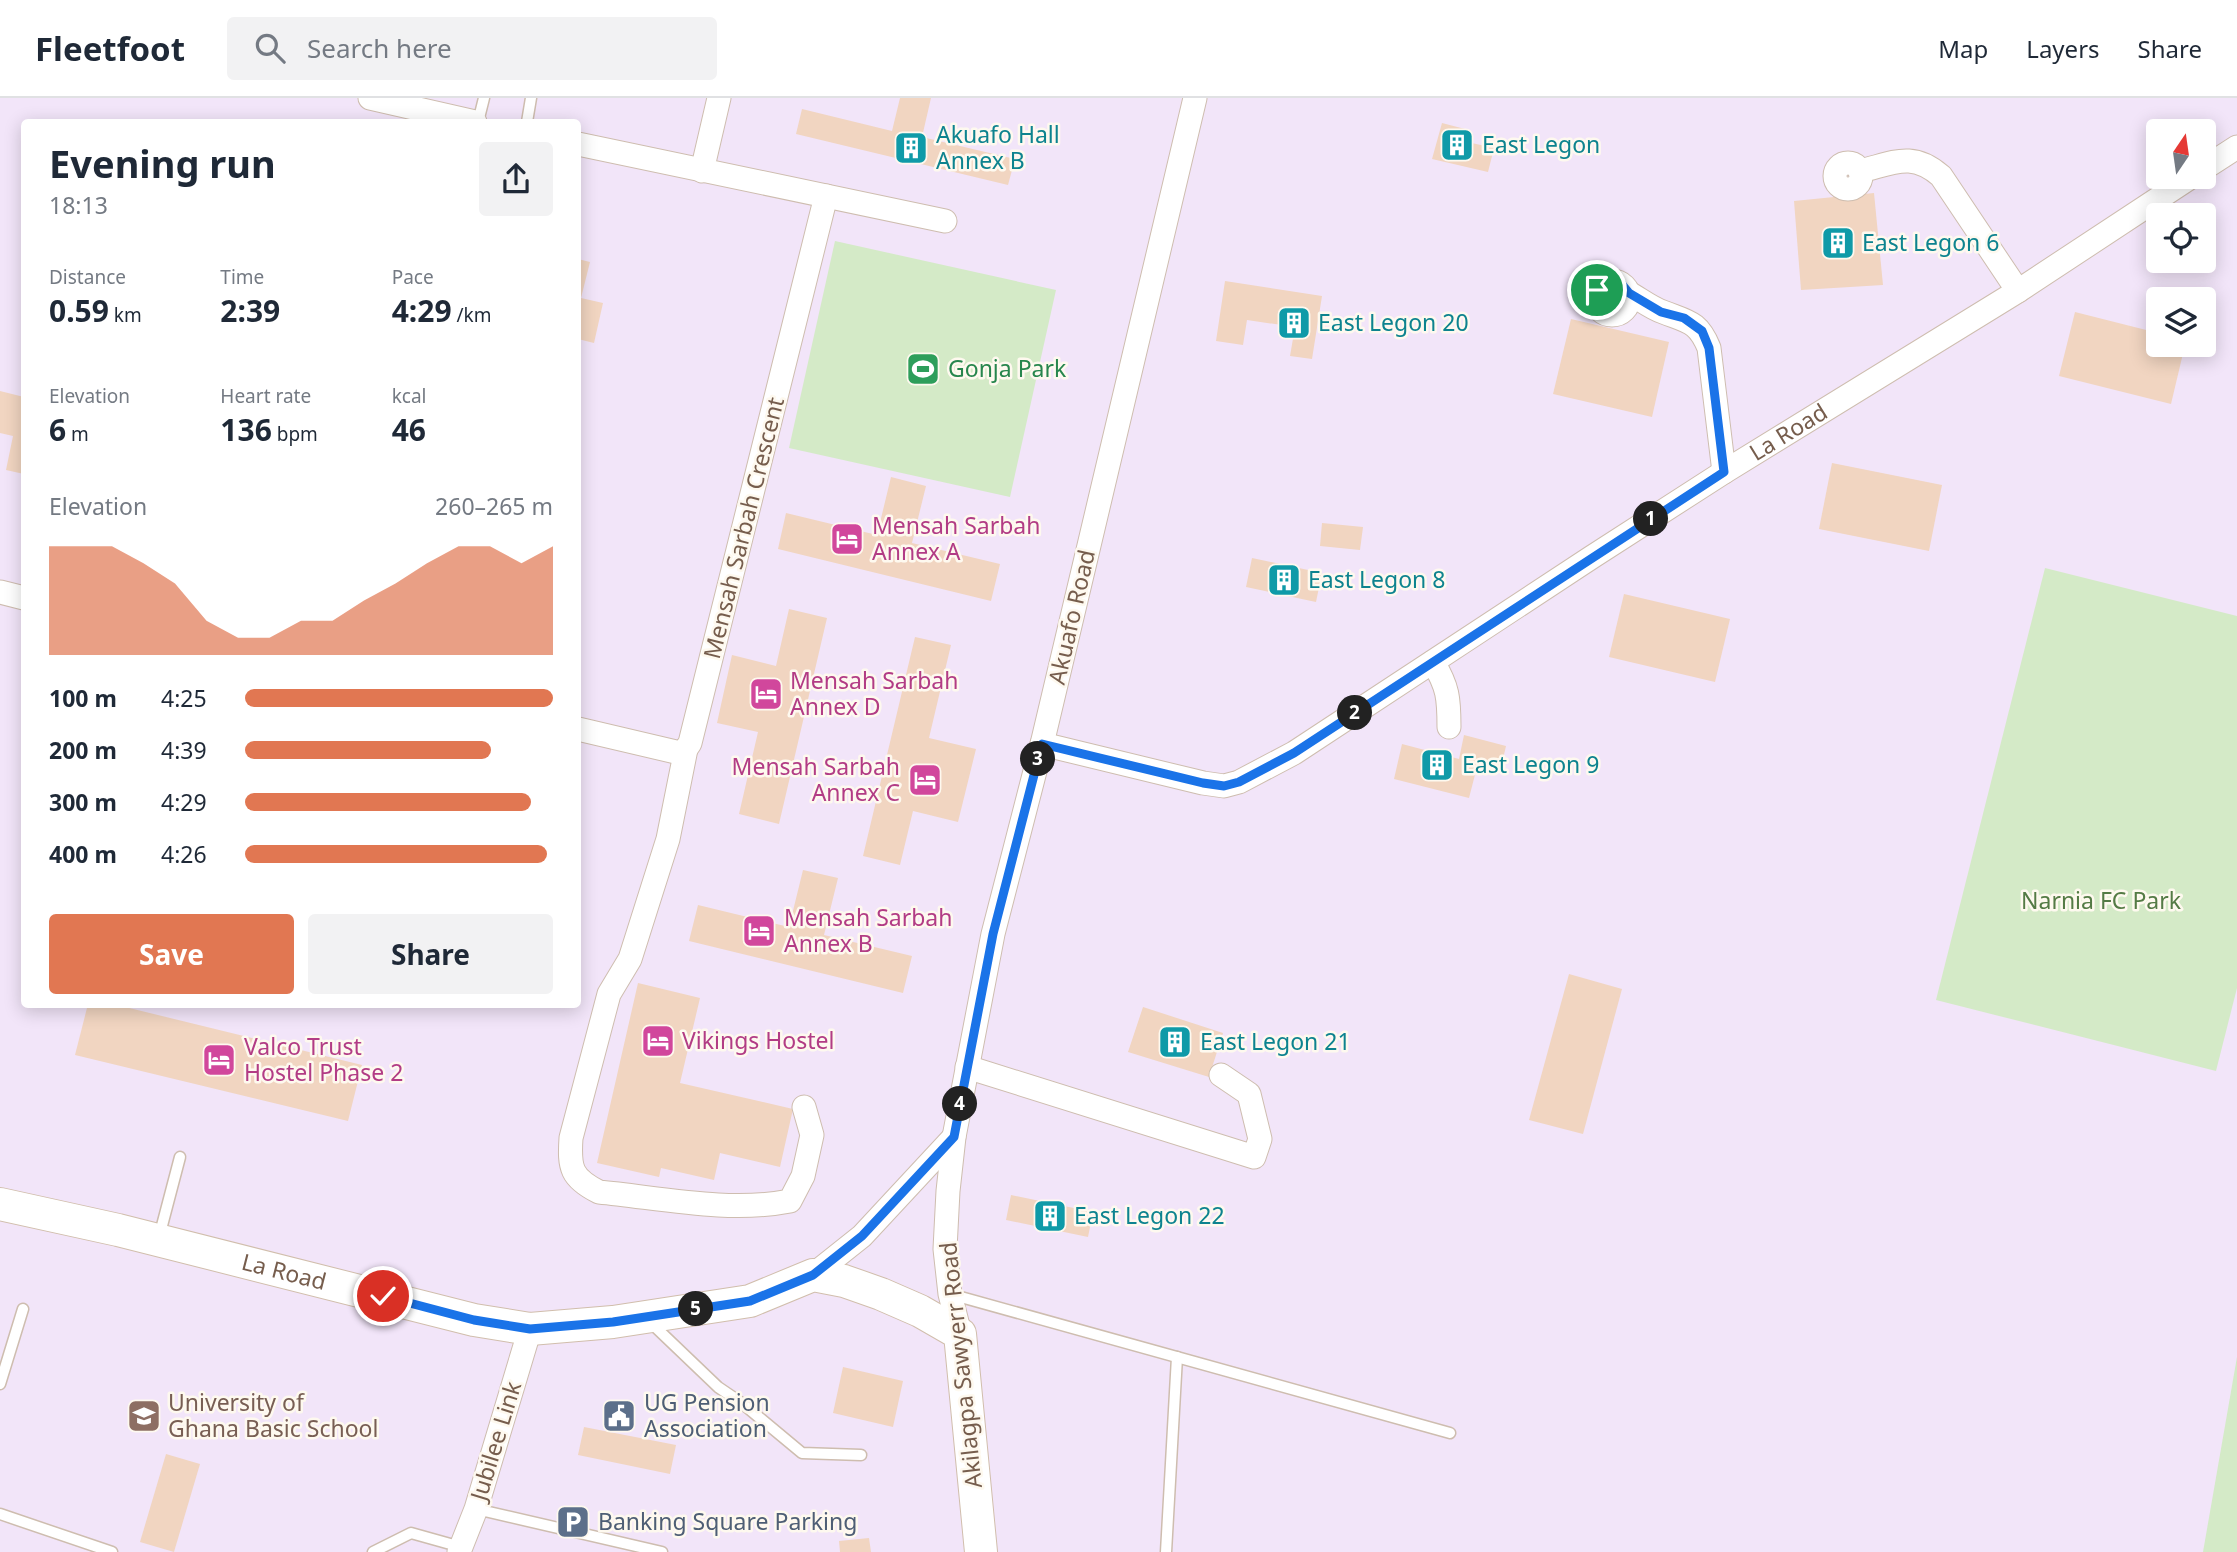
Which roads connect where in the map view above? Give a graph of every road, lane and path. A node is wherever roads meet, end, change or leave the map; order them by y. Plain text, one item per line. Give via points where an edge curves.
1 (370, 98) edge
2 (484, 98) edge
3 (531, 98) edge
4 (719, 98) edge
5 (1195, 98) edge
6 (464, 119) edge
7 (478, 119) edge
8 (528, 119) edge
9 (581, 145) edge
10 (2237, 147) edge
11 (2216, 161) edge
12 (702, 171) junction
13 (1860, 171) dead end
14 (2173, 189) edge
15 (826, 196) junction
16 (945, 221) dead end
17 (2018, 291) junction
18 (1629, 293) dead end
19 (1724, 472) junction
20 (0, 592) edge
21 (21, 597) edge
22 (1433, 662) junction
23 (1449, 727) dead end
24 (581, 730) edge
25 (1042, 744) junction
26 (686, 749) junction
27 (967, 1067) junction
28 (1221, 1075) dead end
29 (804, 1107) dead end
30 (954, 1137) junction
31 (180, 1157) dead end
32 (0, 1205) edge
33 (158, 1240) junction
34 (813, 1275) junction
35 (950, 1294) junction
36 (23, 1308) dead end
37 (645, 1317) junction
38 (530, 1329) junction
39 (960, 1334) junction
40 (1177, 1357) junction
41 (0, 1384) edge
42 (1450, 1433) dead end
43 (861, 1455) dead end
44 (475, 1509) junction
45 (0, 1514) edge
46 (460, 1549) edge
47 (112, 1552) edge
48 (373, 1552) edge
49 (662, 1552) edge
50 (981, 1552) edge
51 (1166, 1552) edge

1 - 6 street
2 - 7 lane
3 - 8 lane
4 - 12 street
5 - 25 street, Akuafo Road
9 - 12 street
10 - 11 street
12 - 15 street
13 - 17 street via 1913,159 1931,168 1941,176
14 - 17 street, La Road
15 - 16 street
15 - 26 street, Mensah Sarbah Crescent
17 - 19 street, La Road
18 - 19 street via 1702,331 1709,348
19 - 22 street, La Road
20 - 21 street
22 - 23 street via 1445,682
22 - 25 street, La Road via 1294,753 1224,786
24 - 26 street via 680,753
25 - 27 street, Akuafo Road via 993,934
26 - 29 street, Mensah Sarbah Crescent via 668,839 647,906 630,959 609,994 571,1138 570,1163 573,1172 599,1192 765,1206 790,1200 803,1176 812,1135
27 - 28 street via 1254,1157 1260,1139 1250,1094
27 - 30 street, Akuafo Road
30 - 34 street, La Road via 862,1236
30 - 35 street, Akilagpa Sawyerr Road via 946,1249
31 - 33 lane
32 - 33 street, La Road
33 - 38 street, La Road via 474,1320
34 - 37 street, La Road via 750,1301
34 - 39 street via 881,1294
35 - 39 street, Akilagpa Sawyerr Road
35 - 40 lane
36 - 41 lane
37 - 38 street, La Road
37 - 43 lane via 718,1387 802,1454
38 - 44 street, Jubilee Link
39 - 50 street, Akilagpa Sawyerr Road
40 - 42 lane
40 - 51 lane
44 - 46 street, Jubilee Link
44 - 49 lane
45 - 47 lane
46 - 48 lane via 411,1532

